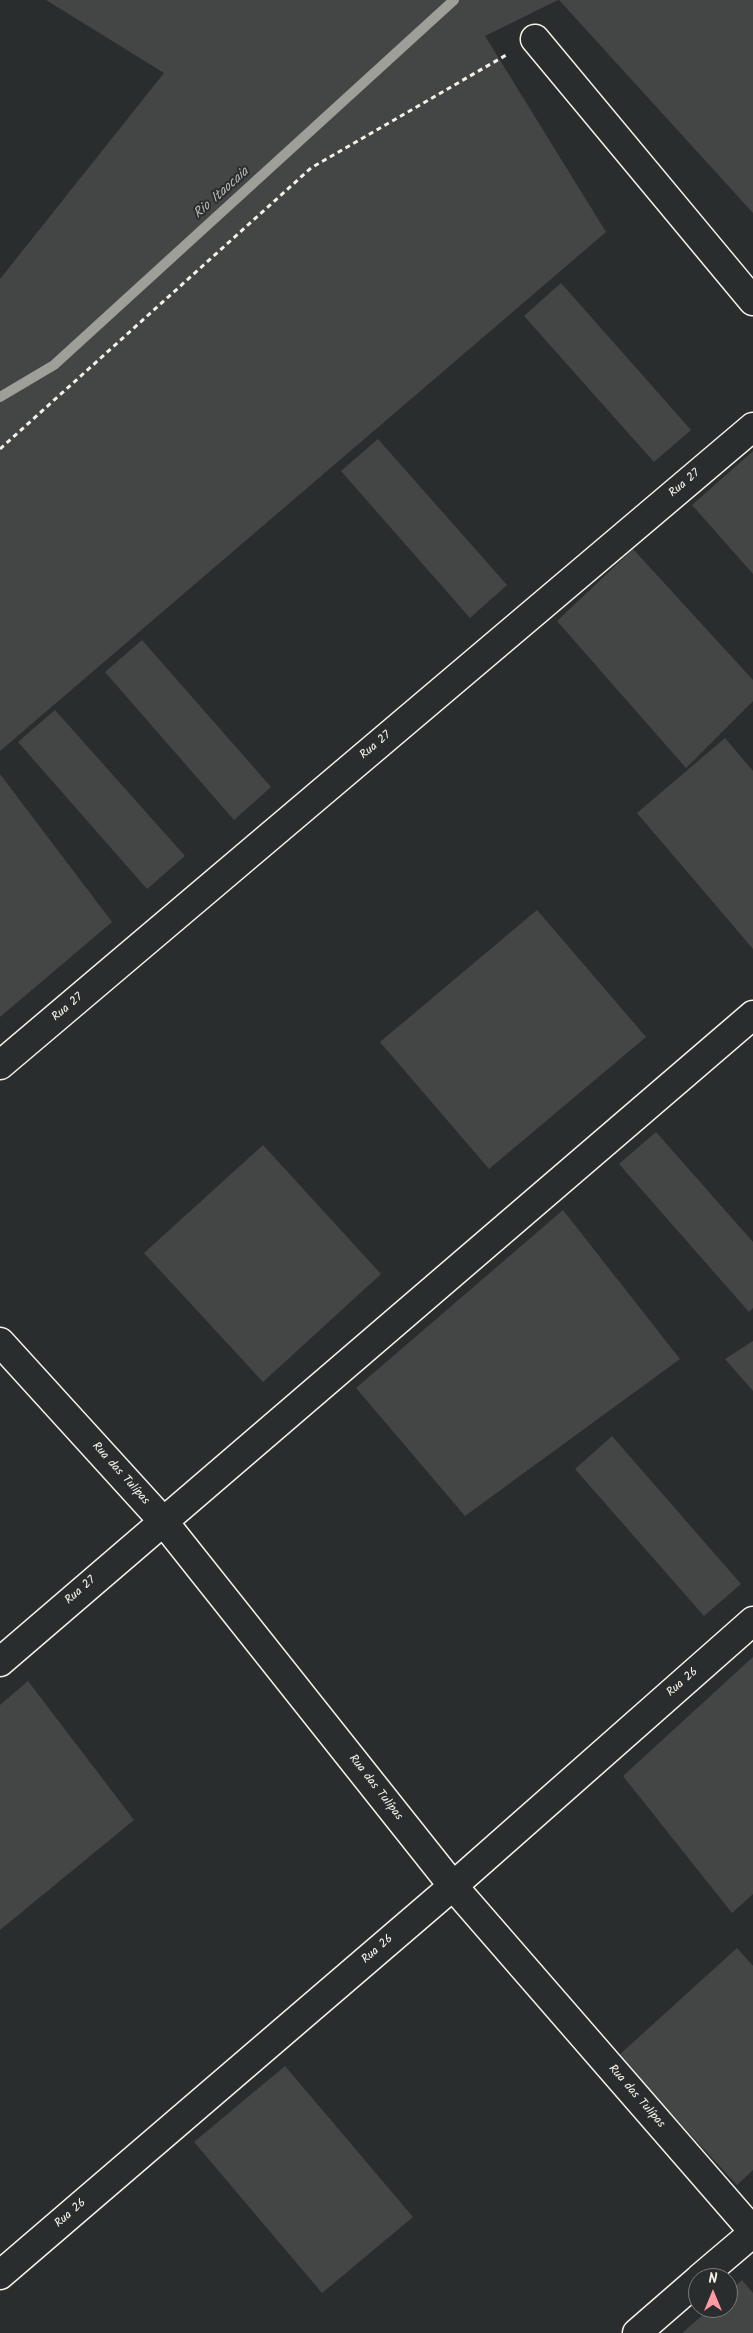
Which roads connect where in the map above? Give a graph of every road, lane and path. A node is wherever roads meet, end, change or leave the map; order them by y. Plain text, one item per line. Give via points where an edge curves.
1 (535, 39) joint
2 (753, 301) edge
3 (753, 427) edge
4 (0, 448) edge
5 (753, 1015) edge
6 (0, 1065) edge
7 (0, 1342) edge
8 (162, 1521) junction
9 (753, 1622) edge
10 (0, 1662) edge
11 (453, 1886) junction
12 (753, 2232) edge
13 (712, 2268) edge
14 (0, 2275) edge
15 (688, 2289) edge
16 (637, 2333) edge

1 - 2 street
1 - 4 path via 311,168
3 - 6 street, Rua 27
5 - 8 street, Rua 27
7 - 8 street, Rua das Tulípas
8 - 10 street, Rua 27
8 - 11 street, Rua das Tulípas
9 - 11 street, Rua 26
11 - 12 street, Rua das Tulípas
11 - 14 street, Rua 26
12 - 13 street
15 - 16 street

